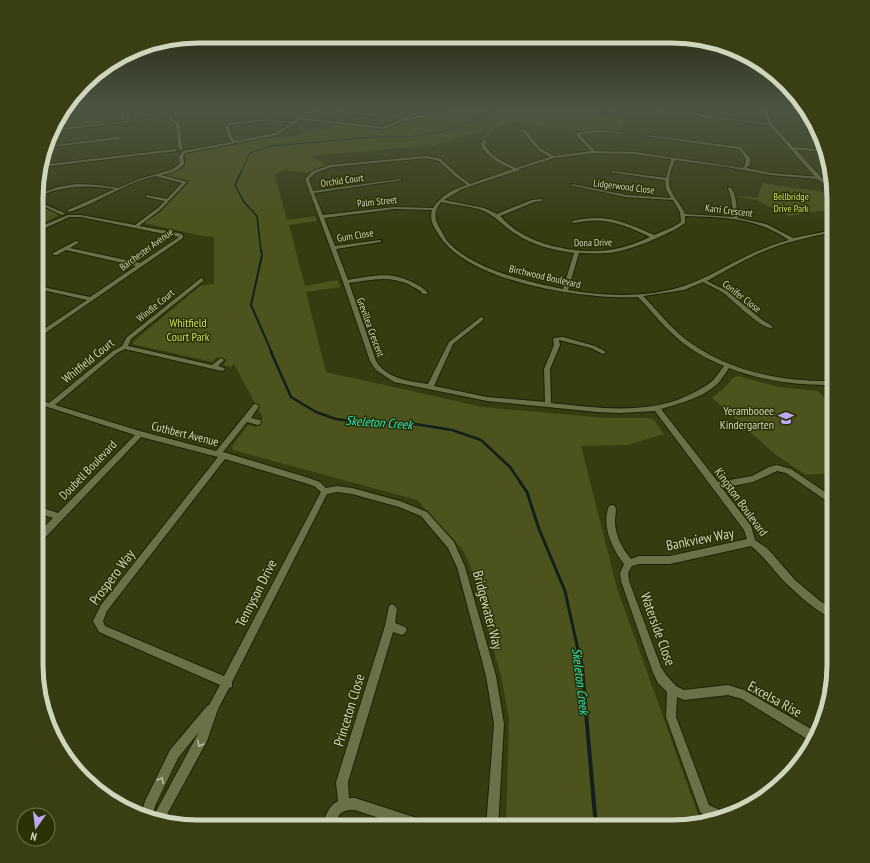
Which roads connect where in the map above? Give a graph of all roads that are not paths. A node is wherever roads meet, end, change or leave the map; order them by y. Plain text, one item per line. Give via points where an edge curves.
1 (201, 148) edge
2 (484, 148) edge
3 (538, 148) edge
4 (590, 148) edge
5 (741, 148) edge
6 (793, 148) edge
7 (796, 148) edge
8 (820, 150) edge
9 (180, 151) junction
10 (594, 152) junction
11 (554, 157) junction
12 (673, 159) junction
13 (46, 166) edge
14 (744, 169) junction
15 (518, 170) junction
16 (612, 172) dead end
17 (156, 175) junction
18 (819, 178) junction
19 (400, 180) dead end
20 (667, 180) junction
21 (827, 184) edge
22 (470, 185) junction
23 (572, 185) dead end
24 (117, 188) junction
25 (730, 188) dead end
26 (311, 192) junction
27 (43, 194) edge
28 (147, 196) dead end
29 (674, 199) junction
30 (168, 200) junction
31 (541, 200) dead end
32 (440, 201) junction
33 (43, 205) edge
34 (82, 207) junction
35 (434, 209) junction
36 (75, 212) junction
37 (67, 214) junction
38 (683, 215) junction
39 (80, 216) junction
40 (497, 216) junction
41 (321, 217) junction
42 (736, 218) junction
43 (574, 222) dead end
44 (136, 226) junction
45 (43, 227) edge
46 (826, 232) edge
47 (654, 237) junction
48 (793, 240) junction
49 (380, 241) dead end
50 (76, 242) dead end
51 (64, 248) junction
52 (333, 248) junction
53 (577, 252) junction
54 (55, 254) dead end
55 (140, 265) junction
56 (200, 280) dead end
57 (702, 280) junction
58 (346, 282) junction
59 (43, 288) edge
60 (565, 290) junction
61 (425, 293) dead end
62 (640, 296) junction
63 (90, 299) junction
64 (481, 319) dead end
65 (770, 327) dead end
66 (43, 332) edge
67 (124, 347) junction
68 (603, 352) dead end
69 (221, 360) dead end
70 (727, 366) junction
71 (213, 367) junction
72 (222, 370) dead end
73 (827, 382) edge
74 (430, 387) junction
75 (43, 404) edge
76 (548, 405) junction
77 (50, 406) junction
78 (256, 406) dead end
79 (657, 408) junction
80 (247, 419) junction
81 (258, 422) dead end
82 (140, 434) junction
83 (221, 455) junction
84 (715, 486) junction
85 (325, 491) junction
86 (827, 498) edge
87 (612, 508) dead end
88 (43, 511) edge
89 (59, 517) junction
90 (43, 534) edge
91 (752, 542) junction
92 (629, 563) junction
93 (392, 609) dead end
94 (827, 610) edge
95 (390, 626) junction
96 (402, 630) dead end
97 (228, 683) junction
98 (672, 690) junction
99 (214, 707) junction
100 (810, 735) edge
101 (344, 803) junction
102 (148, 812) edge
103 (715, 814) edge
104 (160, 815) edge
105 (331, 820) edge
106 (404, 820) edge
107 (492, 820) edge

1 - 9 street
2 - 15 street via 494,159
3 - 11 street
4 - 10 street
5 - 14 street via 748,158 748,164
6 - 18 street
7 - 8 street
9 - 13 street
9 - 17 street via 182,164 174,170
10 - 11 street
10 - 12 street via 634,153
11 - 15 street
12 - 14 street
12 - 20 street
14 - 18 street
15 - 22 street
16 - 20 street
17 - 24 street
17 - 30 street via 185,182
18 - 21 street
19 - 26 street, Orchid Court
20 - 29 street
22 - 26 street, Grevillea Crescent via 440,160 421,157 322,168 307,179
22 - 32 street
23 - 29 street, Lidgerwood Close via 626,196
24 - 27 street via 84,185
24 - 34 street
25 - 42 street via 733,192
26 - 41 street, Grevillea Crescent
28 - 30 street
29 - 38 street
30 - 44 street
31 - 40 street
32 - 35 street
32 - 40 street, Dona Drive via 474,207
33 - 37 street
34 - 36 street
34 - 37 street
35 - 41 street, Palm Street via 394,208
35 - 60 street, Birchwood Boulevard via 437,229 464,257 509,278
36 - 37 street
36 - 39 street, Barchester Avenue
37 - 39 street, Barchester Avenue
37 - 45 street
38 - 42 street, Karri Crescent
38 - 47 street, Dona Drive via 683,222 680,225
39 - 44 street, Barchester Avenue
40 - 53 street, Dona Drive via 517,233 536,243
41 - 52 street, Grevillea Crescent
42 - 48 street, Karri Crescent via 766,226
43 - 47 street via 614,220
44 - 55 street, Barchester Avenue via 181,236
46 - 48 street, Birchwood Boulevard
47 - 53 street, Dona Drive via 620,250
48 - 57 street, Birchwood Boulevard via 750,256
49 - 52 street, Gum Close
50 - 51 street
51 - 54 street
51 - 55 street
52 - 58 street, Grevillea Crescent
53 - 60 street
55 - 63 street, Barchester Avenue
56 - 67 street, Windle Court via 129,338
57 - 62 street, Birchwood Boulevard via 686,287
57 - 65 street, Conifer Close via 725,292
58 - 61 street via 390,276 400,278
58 - 74 street, Grevillea Crescent via 373,362 378,369 396,380
59 - 63 street
60 - 62 street, Birchwood Boulevard via 601,295
62 - 70 street via 678,337
63 - 66 street, Barchester Avenue
64 - 74 street via 451,343
67 - 71 street, Whitfield Court
67 - 77 street, Whitfield Court via 114,352
68 - 76 street via 561,338 556,339 557,345 547,369
69 - 71 street
70 - 73 street via 773,380
70 - 79 street, Grevillea Crescent via 717,380 705,389 687,399
71 - 72 street, Whitfield Court
74 - 76 street, Grevillea Crescent via 487,399
75 - 77 street, Cuthbert Avenue
76 - 79 street, Grevillea Crescent via 621,411
77 - 82 street, Cuthbert Avenue
78 - 80 street
79 - 84 street, Kingston Boulevard
80 - 81 street
80 - 83 street
82 - 83 street, Cuthbert Avenue
82 - 89 street, Doubell Boulevard
83 - 85 street, Cuthbert Avenue via 317,484
83 - 97 street, Prospero Way via 104,608 98,621 102,629
84 - 86 street via 753,479 777,468 788,471
84 - 91 street, Kingston Boulevard via 748,529
85 - 97 street, Tennyson Drive
85 - 107 street, Bridgewater Way via 352,491 400,504 424,514 450,545 461,566 492,676 499,724
87 - 92 street via 611,523 616,544
88 - 89 street
89 - 90 street, Doubell Boulevard
91 - 92 street, Bankview Way via 670,560 639,560
91 - 94 street, Kingston Boulevard via 765,552 792,583
92 - 98 street, Waterside Close via 624,573 625,581 657,669
93 - 95 street, Princeton Close
95 - 96 street
95 - 101 street, Princeton Close via 342,782
97 - 99 street, Tennyson Drive
98 - 100 street, Excelsa Rise via 684,695 728,690 744,696
98 - 103 street via 672,717 705,809
102 -> 99 street, Tennyson Drive via 174,754
99 -> 104 street, Tennyson Drive via 203,737
101 - 105 street via 334,812
101 - 106 street via 355,804

